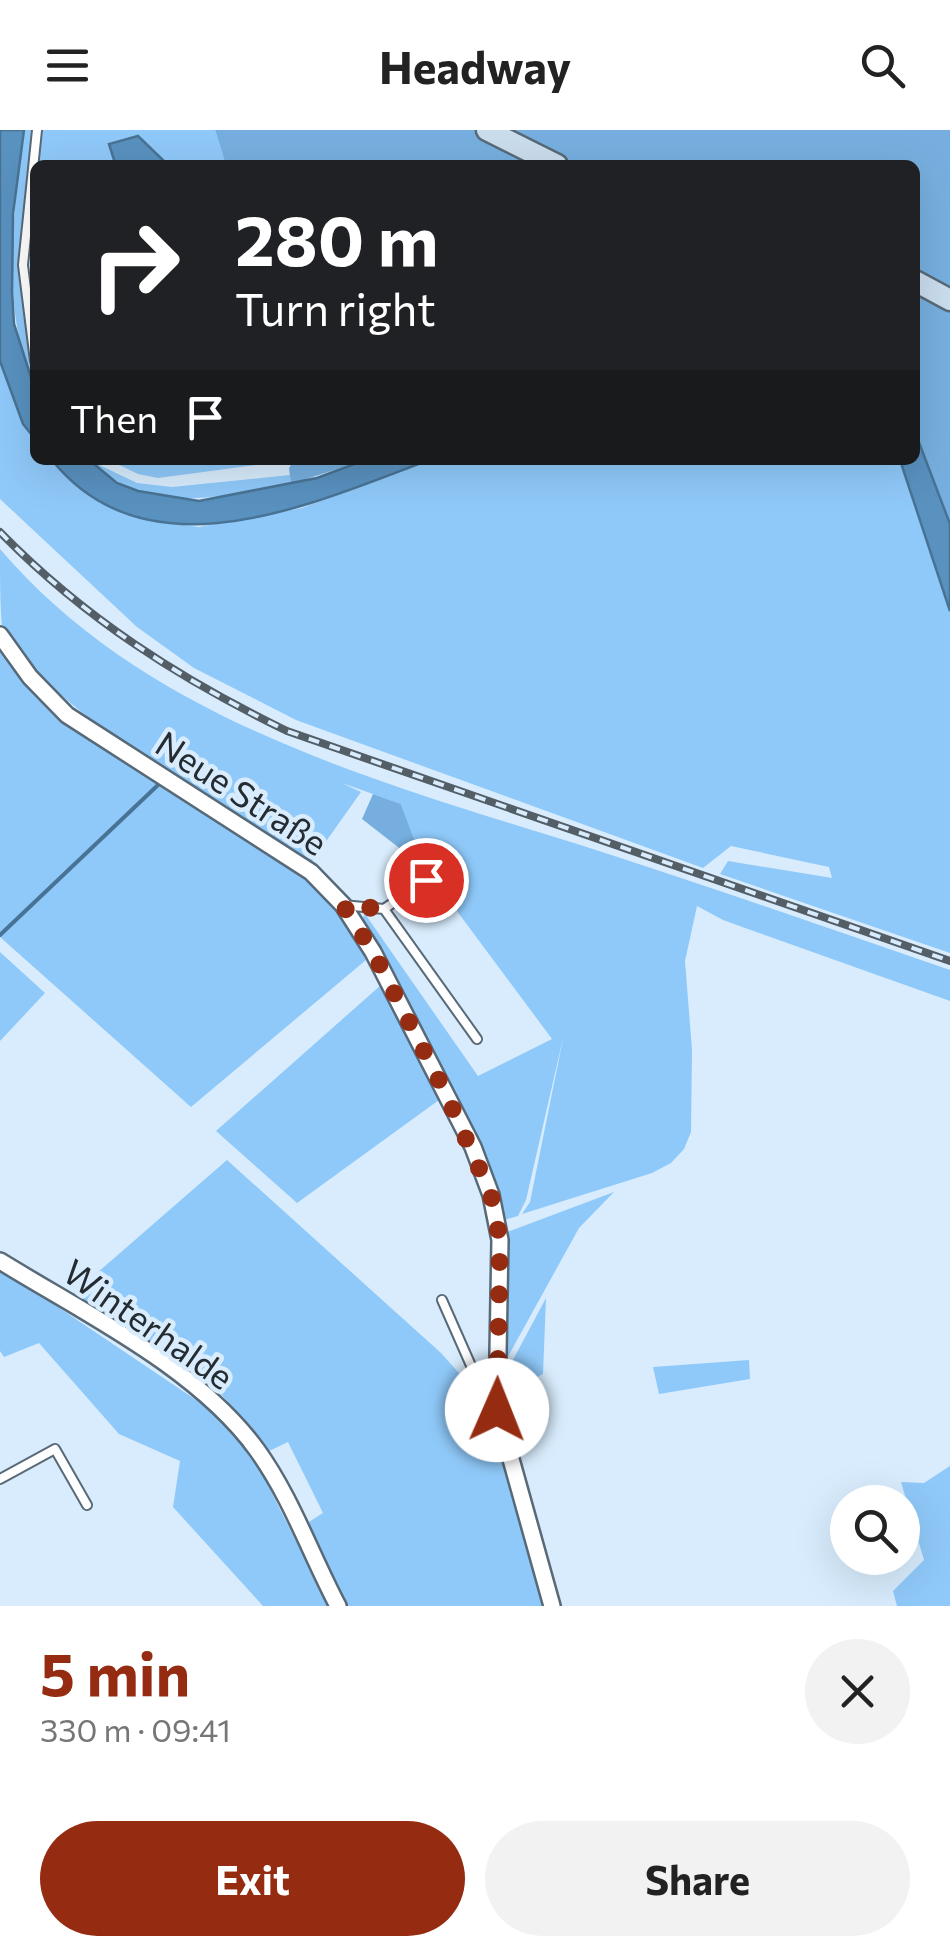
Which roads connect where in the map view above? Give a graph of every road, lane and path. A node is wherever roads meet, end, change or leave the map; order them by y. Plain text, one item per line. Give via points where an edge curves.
1 (37, 130) edge
2 (488, 130) edge
3 (34, 160) edge
4 (547, 160) edge
5 (30, 198) edge
6 (920, 284) edge
7 (950, 300) edge
8 (30, 321) edge
9 (0, 636) edge
10 (426, 880) dead end
11 (343, 905) junction
12 (384, 909) junction
13 (476, 1038) dead end
14 (0, 1261) edge
15 (442, 1300) dead end
16 (497, 1410) junction
17 (0, 1480) edge
18 (87, 1505) dead end
19 (338, 1606) edge
20 (552, 1606) edge

1 - 3 lane
2 - 4 street
5 - 8 lane via 23,265
6 - 7 street
9 - 11 street, Neue Straße via 67,714 310,872
10 - 12 lane
11 - 12 lane
11 - 16 street, Neue Straße via 445,1092 491,1195 500,1240
12 - 13 lane
14 - 19 street, Winterhalde via 124,1336 212,1401 256,1450
15 - 16 lane
16 - 20 street, Neue Straße
17 - 18 lane via 55,1448

